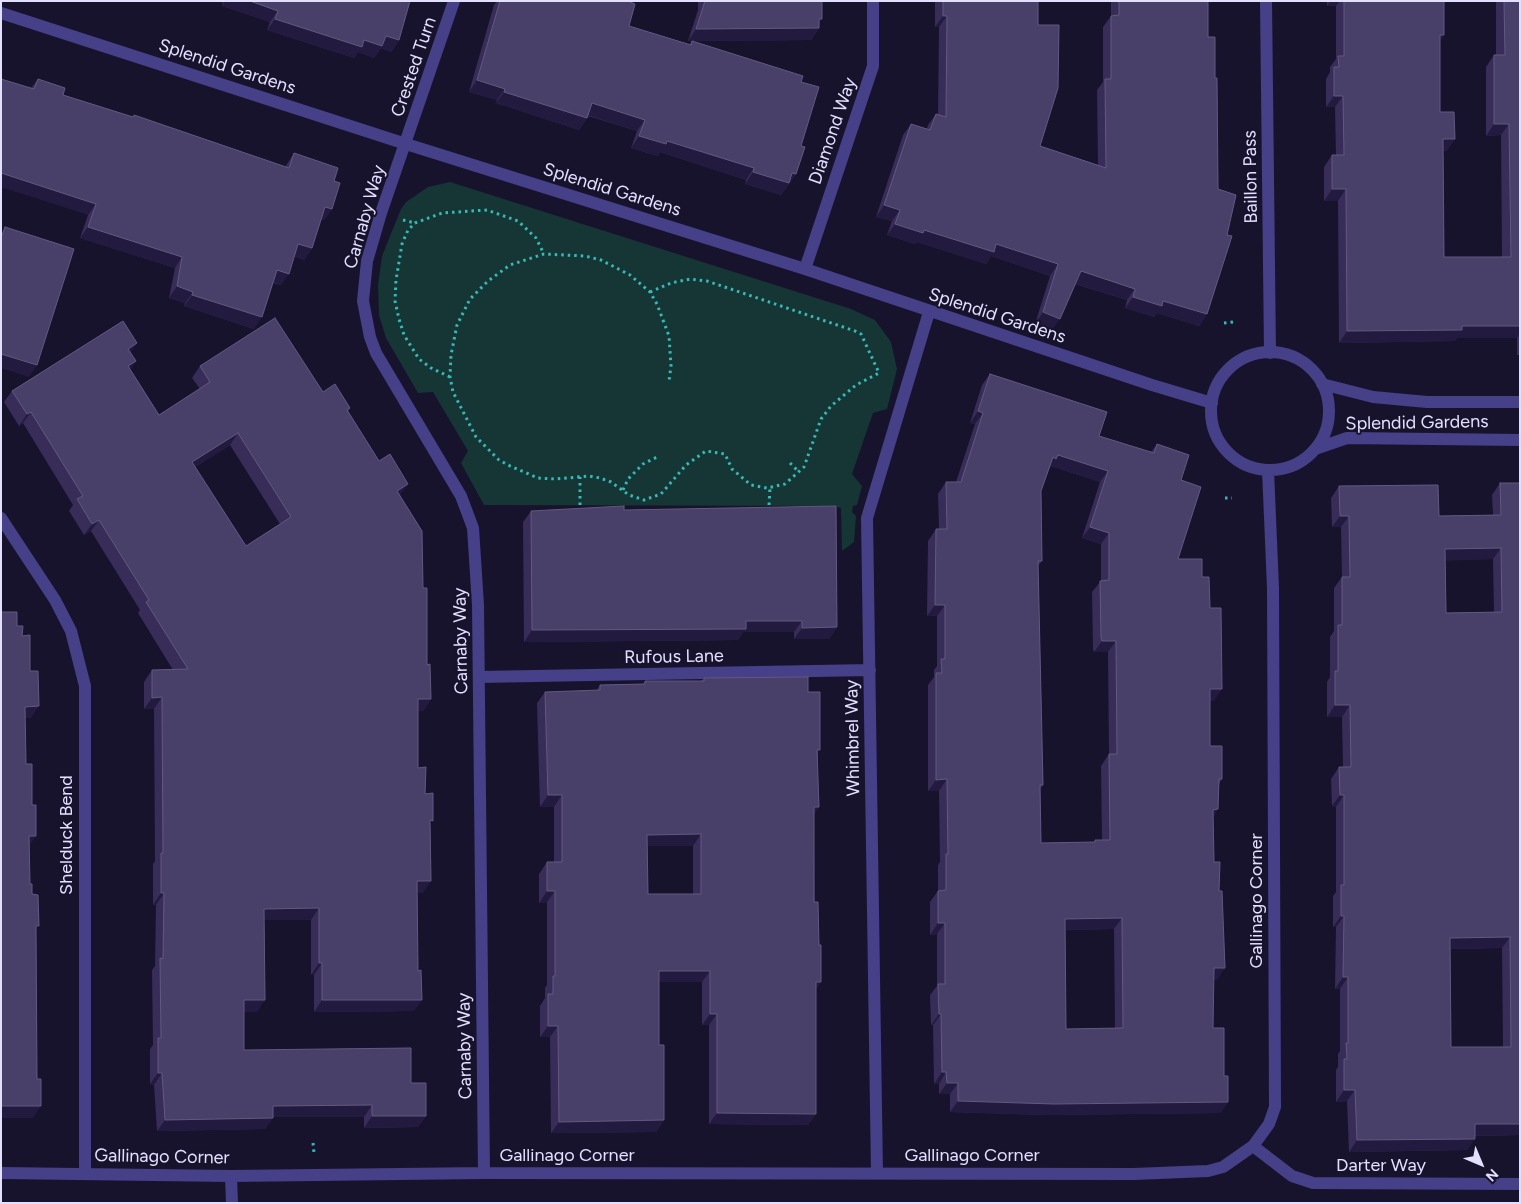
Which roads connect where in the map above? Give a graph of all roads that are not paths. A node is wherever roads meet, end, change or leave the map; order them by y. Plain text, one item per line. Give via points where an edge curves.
1 (454, 1) edge
2 (873, 1) edge
3 (1266, 1) edge
4 (1, 12) edge
5 (406, 144) junction
6 (805, 269) junction
7 (929, 312) junction
8 (1270, 353) junction
9 (1322, 384) junction
10 (1520, 402) edge
11 (1212, 403) junction
12 (1520, 440) edge
13 (1315, 449) junction
14 (1268, 470) junction
15 (1, 518) edge
16 (870, 670) junction
17 (479, 676) junction
18 (1253, 1146) junction
19 (877, 1172) junction
20 (1, 1173) edge
21 (85, 1173) junction
22 (484, 1173) junction
23 (231, 1176) junction
24 (1520, 1184) edge
25 (232, 1203) edge

1 - 5 street, Crested Turn
2 - 6 street, Diamond Way via 874,66
3 - 8 street, Baillon Pass
4 - 5 street, Splendid Gardens
5 - 6 street, Splendid Gardens
5 - 17 street, Carnaby Way via 367,261 363,285 364,315 376,353 461,496 473,528
6 - 7 street, Splendid Gardens
7 - 11 street, Splendid Gardens
7 - 16 street, Whimbrel Way via 867,518
8 - 9 street via 1303,362
8 - 11 street via 1247,357 1234,364 1224,373
9 - 10 street, Splendid Gardens via 1373,397 1427,402
9 - 13 street via 1328,401 1328,418
11 - 14 street via 1215,433 1223,448 1236,460
12 - 13 street, Splendid Gardens via 1347,438
13 - 14 street via 1286,468
14 - 18 street, Gallinago Corner via 1273,598 1275,1107 1269,1124
15 - 21 street, Shelduck Bend via 71,631 84,679
16 - 17 street, Rufous Lane
16 - 19 street, Whimbrel Way
17 - 22 street, Carnaby Way
18 - 19 street, Gallinago Corner via 1223,1167 1208,1171 1134,1174
18 - 24 street, Darter Way via 1292,1176 1313,1183
19 - 22 street, Gallinago Corner
20 - 21 street, Gallinago Corner
21 - 23 street, Gallinago Corner
22 - 23 street, Gallinago Corner
23 - 25 street

